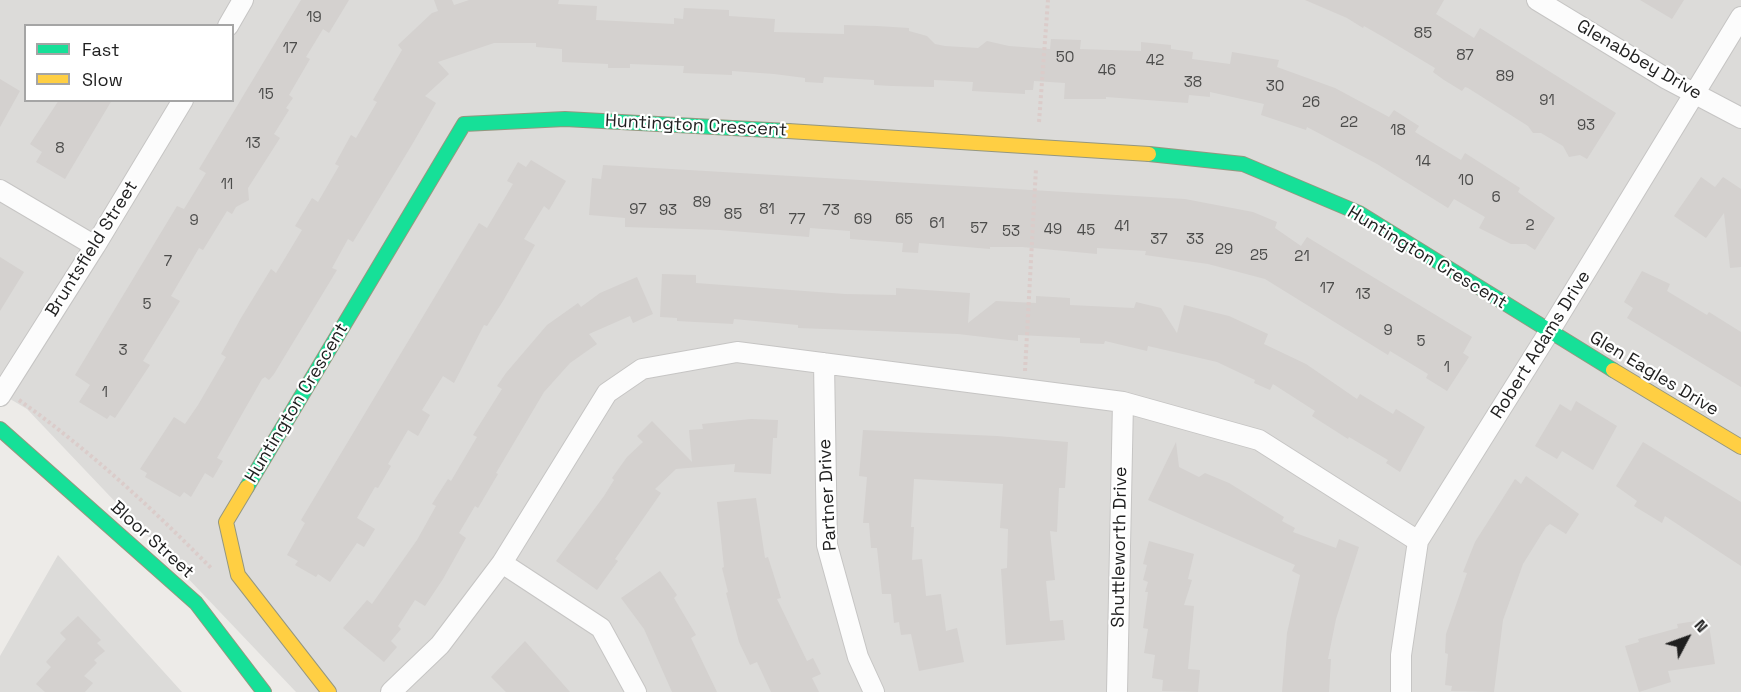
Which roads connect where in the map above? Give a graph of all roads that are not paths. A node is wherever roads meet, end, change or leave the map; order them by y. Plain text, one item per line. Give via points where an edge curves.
1 (243, 0) edge
2 (1537, 0) edge
3 (1741, 17) edge
4 (229, 24) edge
5 (1696, 94) junction
6 (182, 102) edge
7 (1741, 118) edge
8 (0, 190) edge
9 (95, 246) junction
10 (1549, 332) junction
11 (824, 363) junction
12 (2, 393) edge
13 (1123, 402) junction
14 (0, 429) edge
15 (1741, 447) edge
16 (1418, 541) junction
17 (502, 563) junction
18 (264, 692) edge
19 (329, 692) edge
20 (391, 692) edge
21 (636, 692) edge
22 (874, 692) edge
23 (1118, 692) edge
24 (1401, 692) edge

1 - 4 street
2 - 5 street, Glenabbey Drive
3 - 5 street, Robert Adams Drive
5 - 7 street, Glenabbey Drive
5 - 10 street, Robert Adams Drive
6 - 9 street, Bruntsfield Street
8 - 9 street
9 - 12 street, Bruntsfield Street
10 - 15 street, Glen Eagles Drive
10 - 16 street, Robert Adams Drive
10 - 19 street, Huntington Crescent via 1359,213 1243,164 1106,149 565,118 464,123 226,522 238,575
11 - 13 street
11 - 17 street via 737,352 642,369 606,393
11 - 22 street, Partner Drive via 827,545 858,657
13 - 16 street via 1259,440
13 - 23 street, Shuttleworth Drive
14 - 18 street, Bloor Street via 196,603
16 - 24 street, Robert Adams Drive via 1401,655
17 - 20 street via 441,645
17 - 21 street via 601,628

